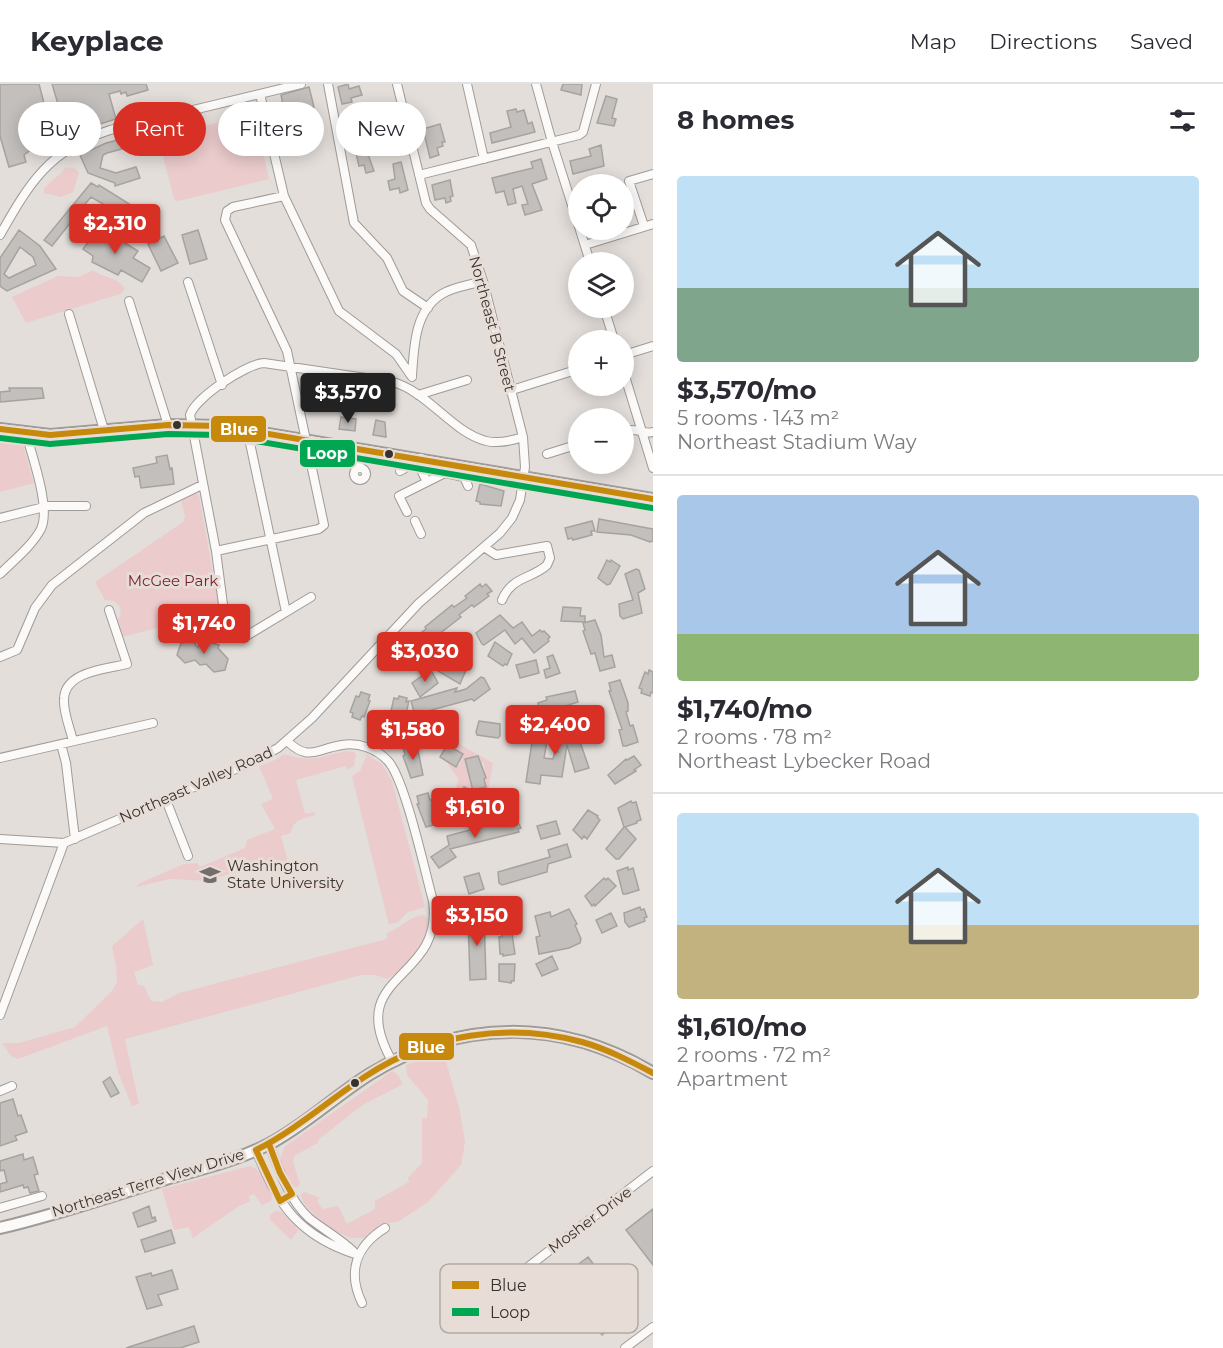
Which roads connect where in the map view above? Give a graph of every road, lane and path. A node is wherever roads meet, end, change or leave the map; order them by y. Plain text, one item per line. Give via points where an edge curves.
1 (301, 84) edge
2 (328, 84) edge
3 (398, 84) edge
4 (466, 84) edge
5 (537, 84) edge
6 (596, 84) edge
7 (260, 94) junction
8 (552, 142) junction
9 (484, 159) junction
10 (653, 174) edge
11 (420, 175) junction
12 (568, 193) edge
13 (284, 196) junction
14 (653, 224) edge
15 (644, 226) junction
16 (0, 235) edge
17 (583, 240) edge
18 (585, 245) junction
19 (587, 252) edge
20 (483, 281) junction
21 (188, 282) dead end
22 (129, 302) dead end
23 (428, 308) junction
24 (69, 314) dead end
25 (653, 346) edge
26 (634, 352) edge
27 (292, 366) junction
28 (568, 373) edge
29 (412, 377) junction
30 (466, 380) dead end
31 (222, 385) junction
32 (408, 387) junction
33 (510, 391) junction
34 (418, 395) junction
35 (631, 396) edge
36 (191, 424) junction
37 (168, 425) junction
38 (634, 428) edge
39 (0, 429) edge
40 (247, 429) junction
41 (104, 430) junction
42 (642, 432) junction
43 (653, 432) edge
44 (26, 433) junction
45 (523, 437) junction
46 (305, 438) junction
47 (568, 447) edge
48 (547, 454) dead end
49 (312, 463) junction
50 (420, 463) junction
51 (653, 468) edge
52 (363, 469) dead end
53 (400, 471) dead end
54 (524, 478) junction
55 (427, 482) junction
56 (202, 484) junction
57 (468, 486) dead end
58 (653, 499) edge
59 (86, 506) dead end
60 (44, 507) junction
61 (407, 512) dead end
62 (0, 518) edge
63 (415, 521) dead end
64 (421, 534) dead end
65 (270, 540) junction
66 (484, 547) junction
67 (216, 550) junction
68 (0, 574) edge
69 (312, 597) dead end
70 (502, 600) dead end
71 (109, 610) dead end
72 (286, 612) junction
73 (0, 657) edge
74 (153, 723) dead end
75 (73, 741) junction
76 (287, 741) junction
77 (61, 744) junction
78 (0, 758) edge
79 (166, 800) junction
80 (0, 839) edge
81 (75, 839) junction
82 (64, 843) junction
83 (188, 856) dead end
84 (0, 1015) edge
85 (392, 1061) junction
86 (653, 1073) edge
87 (12, 1086) dead end
88 (0, 1091) edge
89 (269, 1144) junction
90 (256, 1150) junction
91 (653, 1171) edge
92 (292, 1194) junction
93 (42, 1196) dead end
94 (280, 1201) junction
95 (0, 1208) edge
96 (314, 1221) junction
97 (0, 1228) edge
98 (385, 1228) dead end
99 (305, 1230) junction
100 (358, 1255) junction
101 (532, 1264) edge
102 (362, 1303) dead end
103 (653, 1327) edge
104 (625, 1348) edge

1 - 7 street
2 - 23 street via 354,223 387,258 403,291
3 - 11 street, Northeast B Street
4 - 9 street
5 - 8 street
6 - 8 street via 583,132
7 - 13 street
7 - 16 street via 110,130 81,142 52,161 32,181
8 - 9 street
8 - 12 street
9 - 11 street
10 - 15 street via 629,181
11 - 20 street, Northeast B Street via 426,203 471,244
13 - 27 street via 233,207 227,211 225,220
13 - 29 street via 339,310 396,354
14 - 15 street
15 - 18 street
17 - 18 street
18 - 19 street
20 - 23 street via 442,294
20 - 33 street, Northeast B Street
21 - 31 street
22 - 37 street
23 - 29 street via 416,332
24 - 41 street
25 - 26 street
27 - 31 street via 256,363
27 - 32 street
27 - 46 street
28 - 33 street
29 - 32 street
30 - 34 street
31 - 36 street via 194,407
32 - 34 street
33 - 45 street, Northeast B Street
34 - 45 street via 481,439 498,442
35 - 42 street
36 - 37 main road
36 - 40 main road
36 - 56 street
37 - 41 main road
38 - 42 street
39 - 44 main road
40 - 46 main road
40 - 65 street
41 - 44 main road via 57,435
42 - 43 street
42 - 51 street
44 - 60 street
45 - 54 street, Northeast B Street
46 - 49 street
46 - 50 main road
47 - 48 street
49 - 52 street via 345,460
49 - 65 street via 323,527
50 - 53 street
50 - 54 main road
50 - 55 street
54 - 58 main road
54 - 66 street, Northeast Valley Road via 512,518
55 - 57 street via 447,473 464,477
55 - 61 street via 399,496
56 - 67 street
56 - 73 street via 144,513 52,585 35,608 17,650
59 - 60 street
60 - 62 street
60 - 68 street via 40,530
63 - 64 street
65 - 67 street
65 - 72 street
66 - 70 street via 496,555 547,546 550,558 545,567 508,589
66 - 76 street, Northeast Valley Road via 419,603
67 - 72 street via 226,621 243,638
69 - 72 street
71 - 75 street via 127,664 81,676 67,688 64,699
74 - 75 street
75 - 77 street
76 - 79 street, Northeast Valley Road via 267,755
76 - 85 street via 298,751 309,753 342,745 364,746 388,761 399,781 433,901 434,922 423,952 379,1003 378,1030
77 - 78 street
77 - 81 street
79 - 81 street, Northeast Valley Road
79 - 83 street
80 - 82 street, Northeast Valley Road
81 - 82 street, Northeast Valley Road
82 - 84 street
85 - 86 main road, Northeast Terre View Drive via 427,1046 469,1035 534,1032 609,1049
85 - 89 main road, Northeast Terre View Drive
87 - 88 street
89 - 90 main road, Northeast Terre View Drive
89 - 92 street
90 - 94 street
90 - 97 main road, Northeast Terre View Drive
91 - 101 street, Mosher Drive
92 - 94 street
92 - 96 street
93 - 95 street
94 - 99 street
96 - 99 street
96 - 100 street
98 - 100 street via 373,1235
99 - 100 street
100 - 102 street via 354,1282
103 - 104 street

